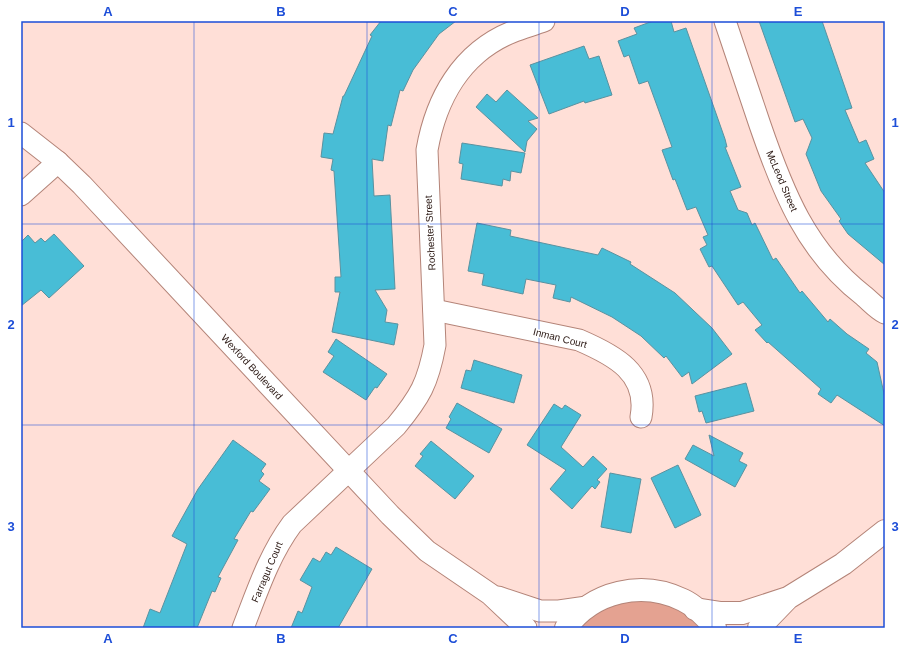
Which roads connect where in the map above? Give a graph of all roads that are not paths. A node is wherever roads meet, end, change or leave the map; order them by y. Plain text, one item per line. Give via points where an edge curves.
1 (544, 21) edge
2 (725, 21) edge
3 (21, 133) edge
4 (58, 162) junction
5 (21, 195) edge
6 (434, 310) junction
7 (885, 313) edge
8 (641, 417) dead end
9 (348, 470) junction
10 (885, 531) edge
11 (490, 594) junction
12 (788, 598) junction
13 (587, 607) junction
14 (695, 608) junction
15 (243, 628) edge
16 (526, 628) edge
17 (566, 628) edge
18 (715, 628) edge
19 (759, 628) edge

1 - 6 street, Rochester Street via 511,32 487,46 457,75 440,102 431,126 427,157
2 - 7 street, McLeod Street via 775,167 790,203 809,238 855,290
3 - 4 street, Wexford Boulevard
4 - 5 street
4 - 9 street, Wexford Boulevard
6 - 8 street, Inman Court via 579,340 600,349 620,362 635,378 642,390 644,404
6 - 9 street, Rochester Street via 435,345 424,388 412,408 396,426
9 - 11 street, Wexford Boulevard via 427,551
9 - 15 street, Farragut Court via 292,524 279,541
10 - 12 street via 843,564
11 - 13 street, Wexford Boulevard via 540,611
11 - 16 street, Wexford Boulevard
12 - 14 street via 742,613 721,613
12 - 19 street
13 - 14 street via 614,593 638,589 662,592 684,600
13 - 17 street via 573,618
14 - 18 street via 704,614

